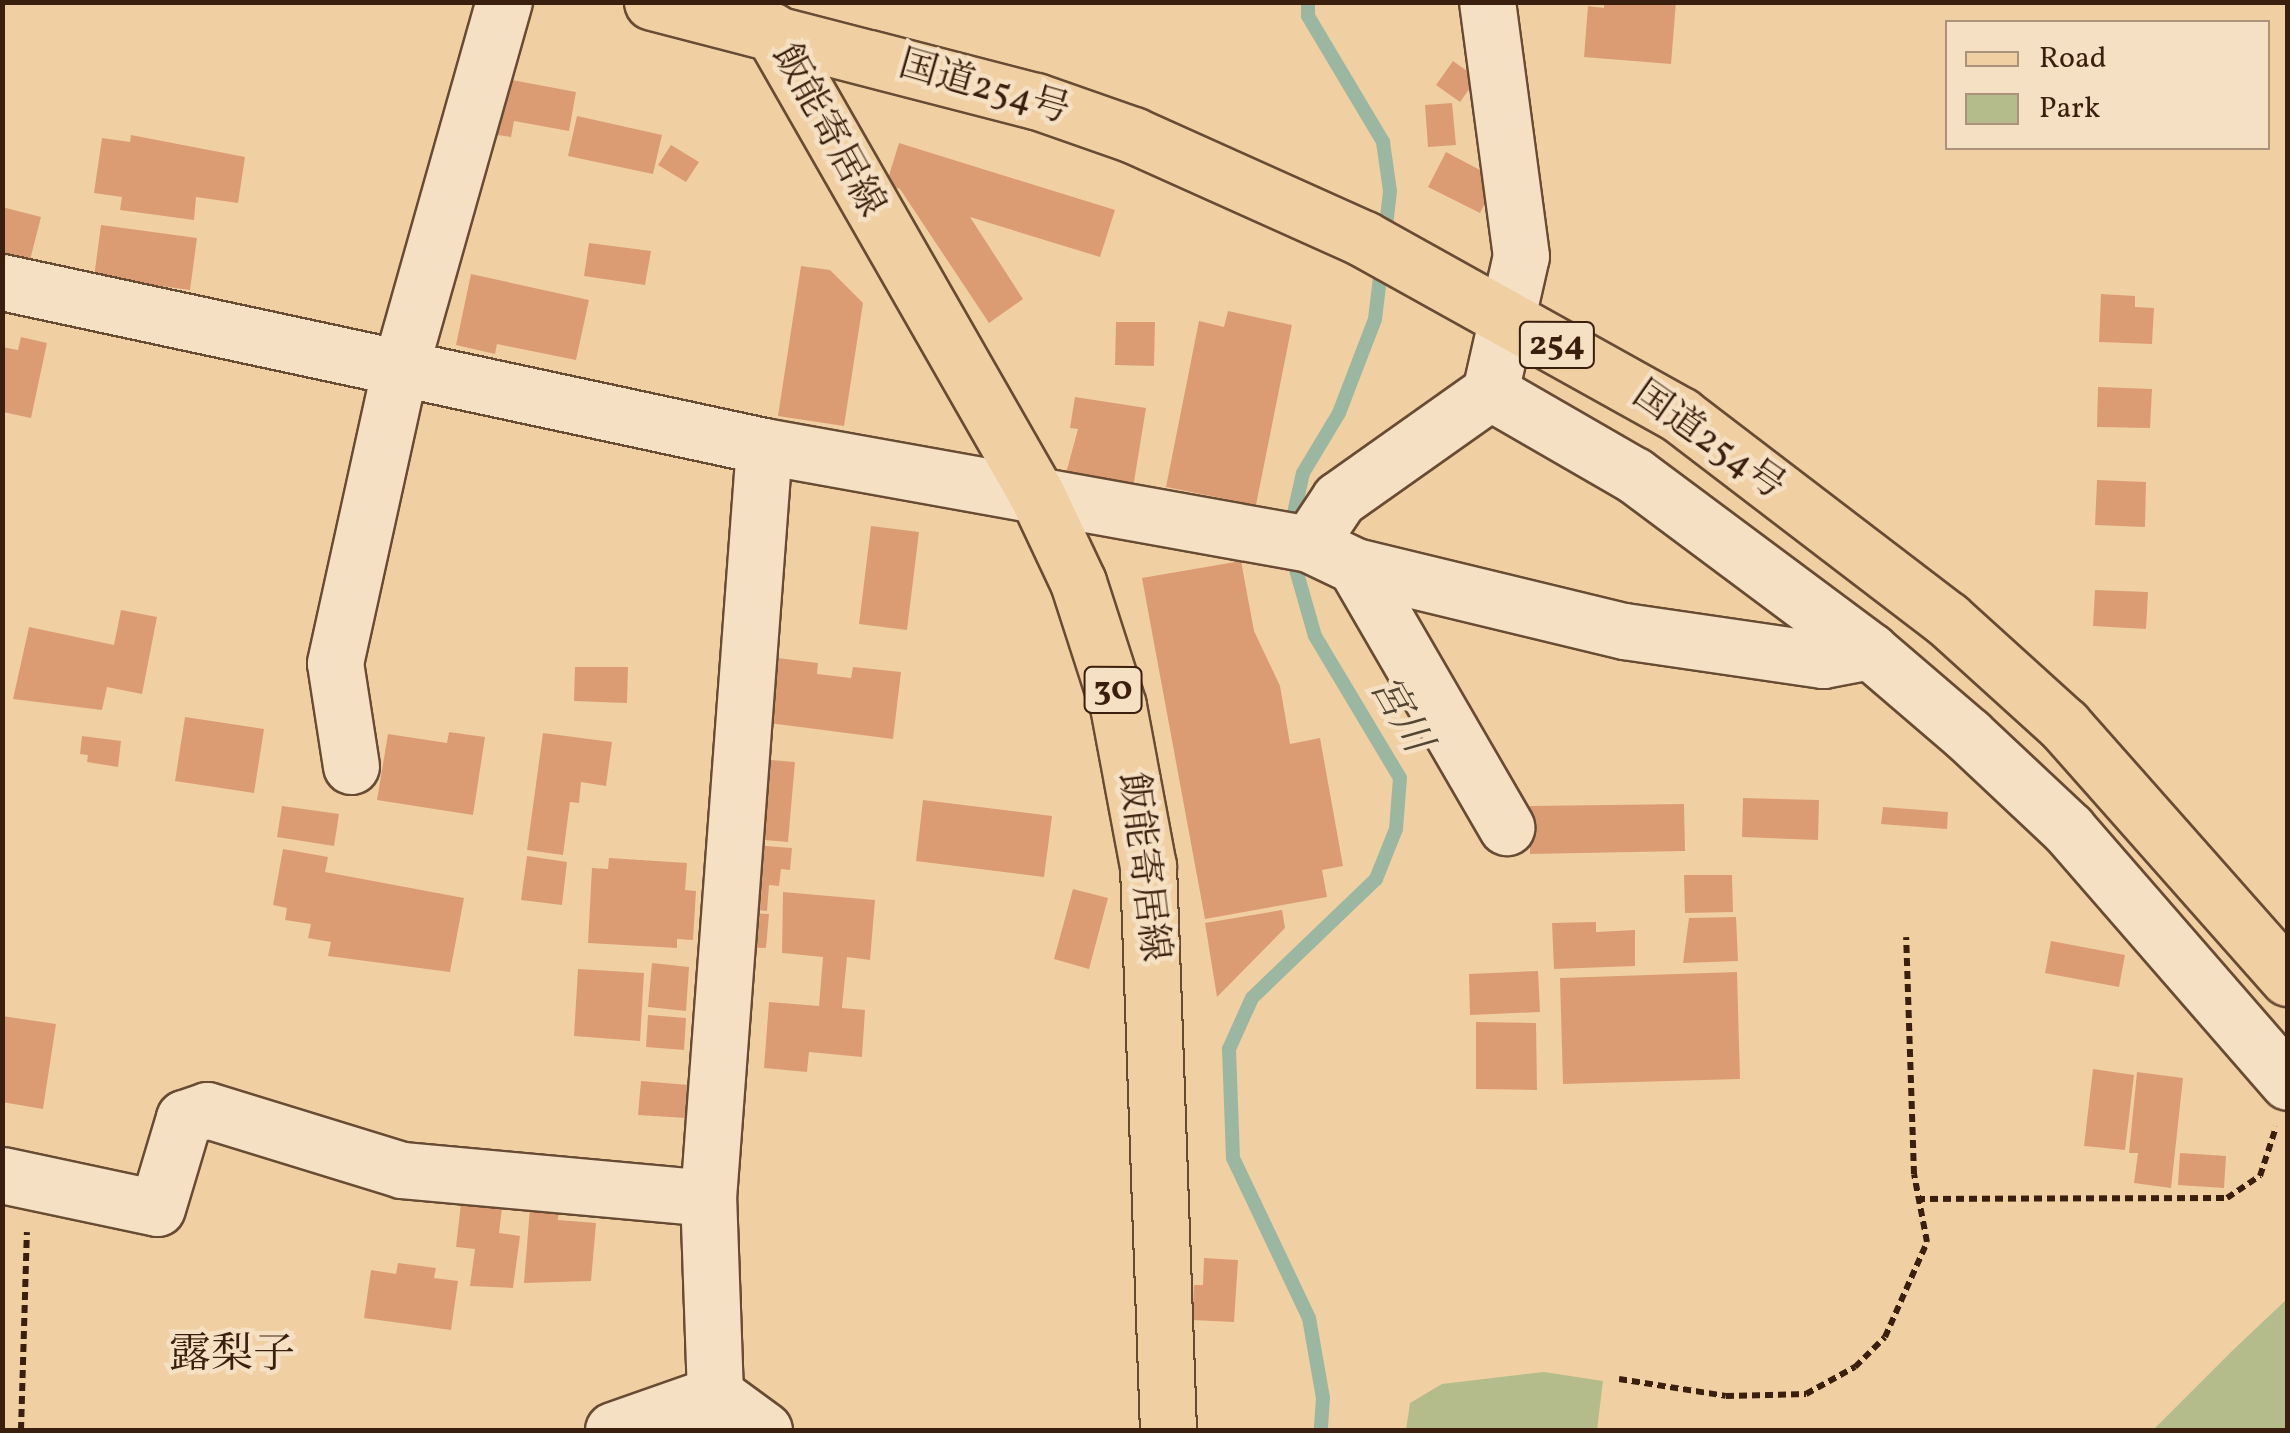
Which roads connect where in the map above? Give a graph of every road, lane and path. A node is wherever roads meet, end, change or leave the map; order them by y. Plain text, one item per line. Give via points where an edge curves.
1 (504, 2) edge
2 (652, 2) edge
3 (1487, 3) edge
4 (764, 16) edge
5 (2, 282) edge
6 (1510, 317) junction
7 (399, 372) junction
8 (1490, 392) junction
9 (764, 446) junction
10 (1037, 495) junction
11 (1311, 548) junction
12 (1870, 651) junction
13 (352, 766) dead end
14 (1506, 827) dead end
15 (1906, 938) dead end
16 (2288, 978) edge
17 (2285, 1094) edge
18 (16, 1178) edge
19 (708, 1198) junction
20 (1918, 1199) junction
21 (1619, 1379) dead end
22 (718, 1412) edge
23 (20, 1430) edge
24 (613, 1430) edge
25 (764, 1430) edge
26 (1168, 1430) edge

1 - 7 street
2 - 4 main road, 国道254号 / 254
3 - 6 street via 1521,256
4 - 6 main road, 国道254号 / 254 via 1133,135 1293,204
4 - 10 main road, 飯能寄居線 / 30
5 - 7 street
6 - 8 street
6 - 16 main road, 国道254号 / 254 via 1680,416 1947,619 2064,726
7 - 9 street
7 - 13 street via 335,663
8 - 11 street via 1339,499
8 - 12 street via 1634,474
9 - 10 street
9 - 19 street
10 - 11 street
10 - 26 main road, 飯能寄居線 / 30 via 1078,582 1118,706 1148,866
11 - 12 street via 1624,631 1823,660
11 - 14 street
12 - 17 street via 2068,828
15 - 20 path
17 - 20 path via 2260,1176 2228,1198
18 - 19 street via 157,1208 184,1118 207,1110 402,1170
18 - 23 path
19 - 22 street
20 - 21 path via 1927,1242 1917,1277 1885,1337 1855,1367 1806,1394 1765,1398
22 - 24 street
22 - 25 street

